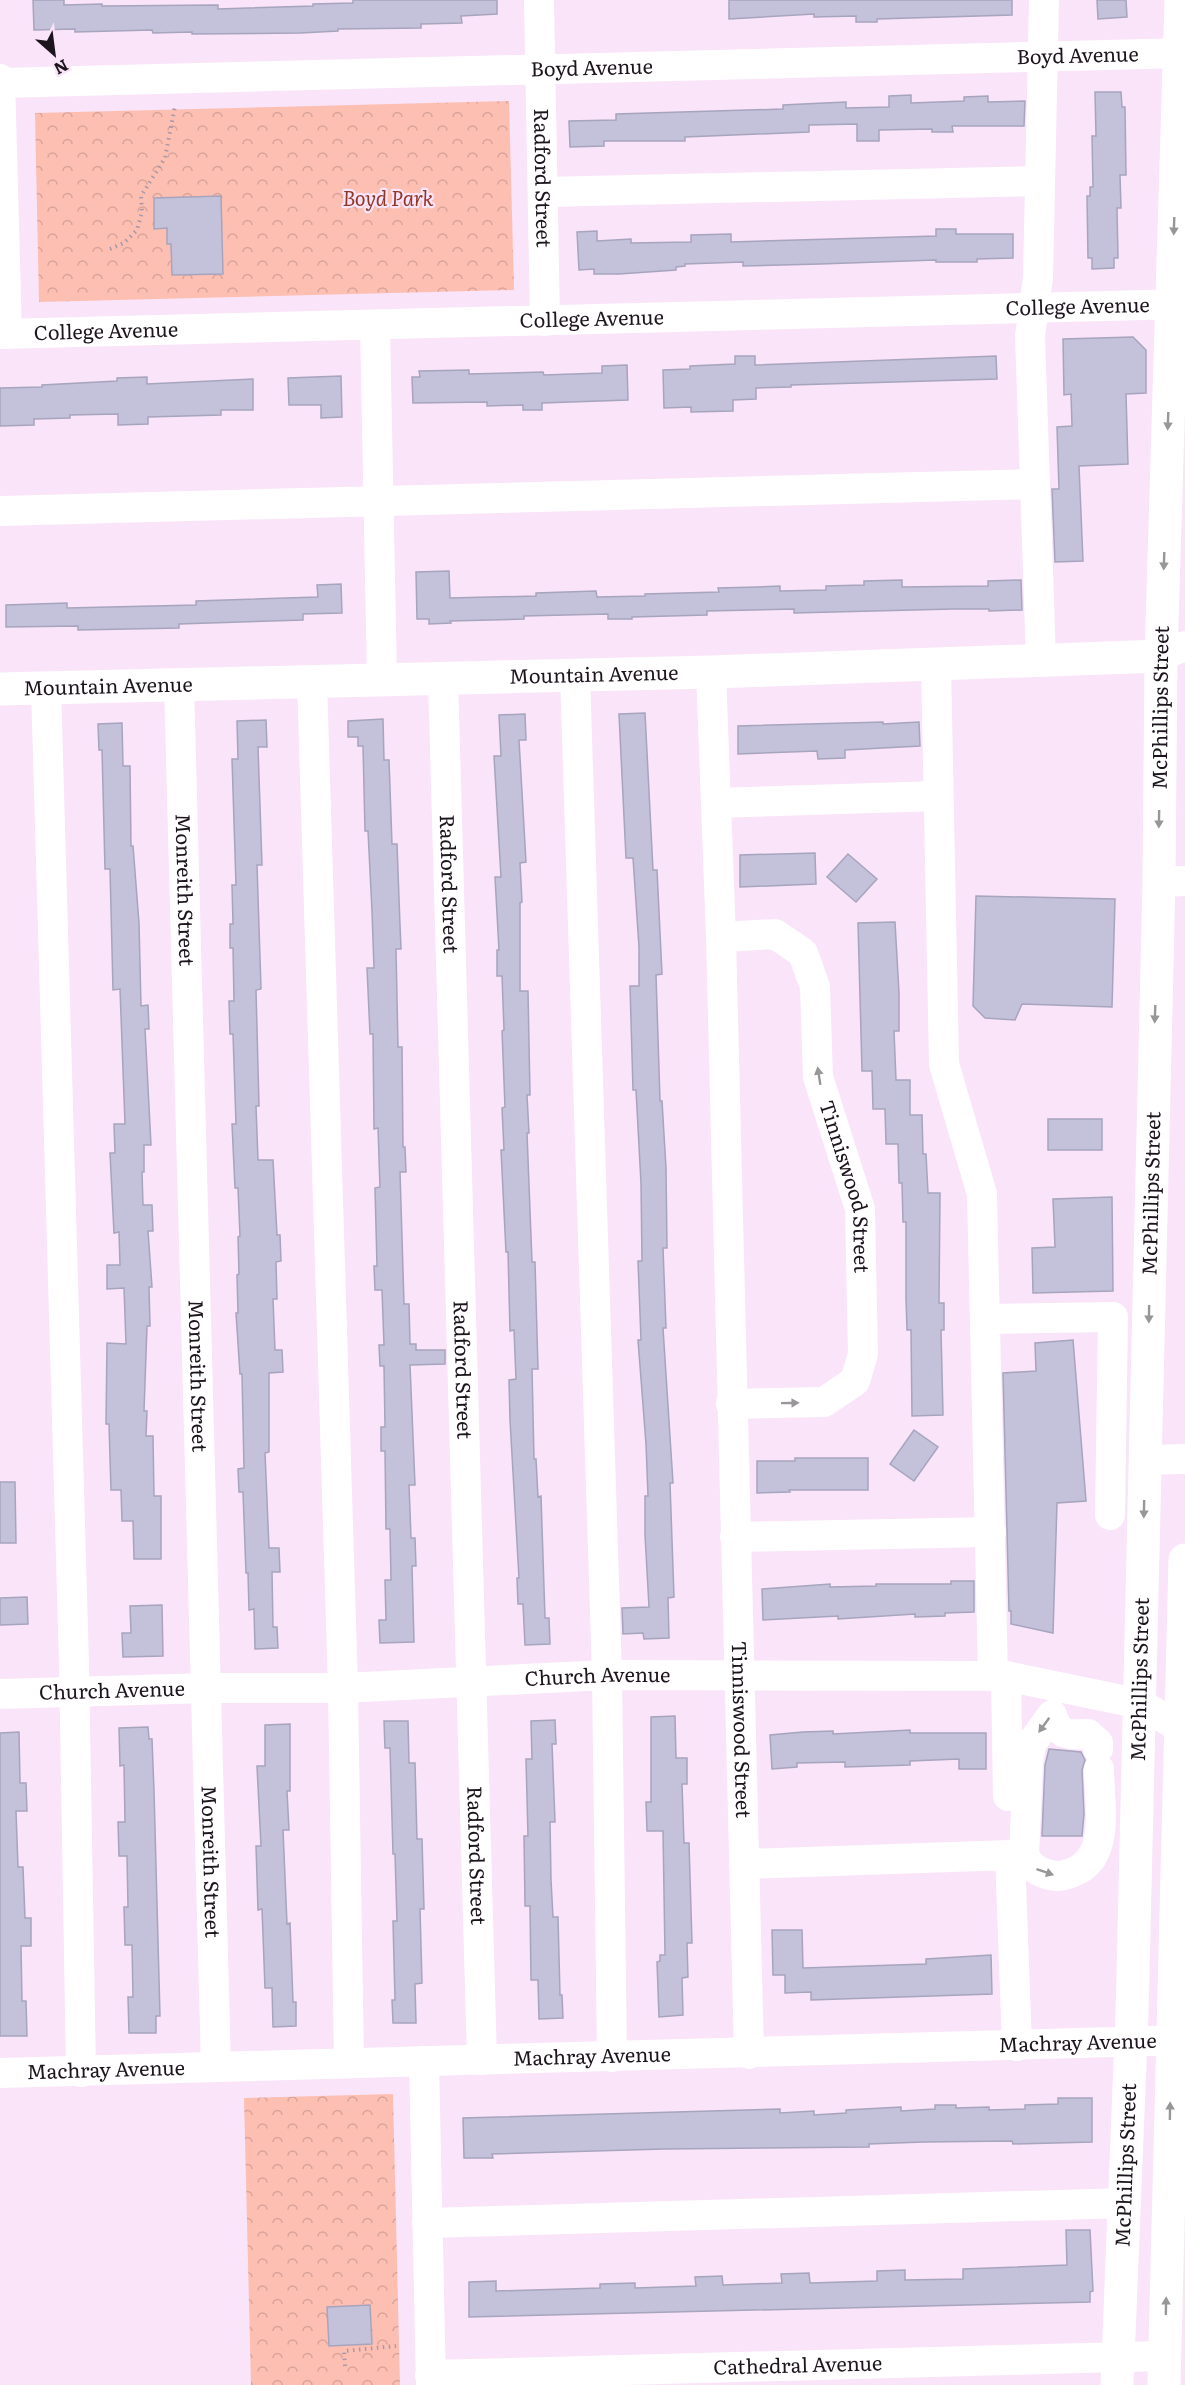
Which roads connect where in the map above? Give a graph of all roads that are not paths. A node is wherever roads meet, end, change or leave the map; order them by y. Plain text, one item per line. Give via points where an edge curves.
1 (539, 0) edge
2 (1044, 0) edge
3 (1181, 0) edge
4 (1183, 53) edge
5 (1042, 56) junction
6 (541, 69) junction
7 (0, 81) edge
8 (1040, 181) junction
9 (543, 192) junction
10 (2, 208) edge
11 (1178, 305) edge
12 (1034, 308) junction
13 (545, 321) junction
14 (375, 325) junction
15 (3, 334) edge
16 (1035, 484) junction
17 (378, 500) junction
18 (0, 511) edge
19 (1173, 651) edge
20 (1041, 660) junction
21 (936, 663) junction
22 (711, 672) junction
23 (575, 675) junction
24 (443, 678) junction
25 (382, 680) junction
26 (312, 681) junction
27 (179, 684) junction
28 (45, 687) junction
29 (0, 689) edge
30 (938, 796) junction
31 (716, 803) junction
32 (1172, 882) edge
33 (721, 937) junction
34 (986, 1319) junction
35 (1148, 1359) junction
36 (1112, 1381) junction
37 (731, 1404) junction
38 (1185, 1459) edge
39 (1145, 1460) junction
40 (1110, 1515) dead end
41 (991, 1532) junction
42 (735, 1538) junction
43 (1185, 1560) edge
44 (607, 1675) junction
45 (738, 1675) junction
46 (999, 1676) junction
47 (472, 1680) junction
48 (207, 1688) junction
49 (343, 1688) junction
50 (75, 1692) junction
51 (0, 1694) edge
52 (1141, 1704) junction
53 (1183, 1730) edge
54 (1099, 1759) joint
55 (1182, 1835) edge
56 (1010, 1855) junction
57 (744, 1864) junction
58 (1179, 1971) edge
59 (1178, 2040) edge
60 (1132, 2041) junction
61 (1017, 2046) junction
62 (749, 2054) junction
63 (612, 2057) junction
64 (483, 2060) junction
65 (424, 2061) junction
66 (349, 2063) junction
67 (216, 2067) junction
68 (81, 2072) junction
69 (0, 2073) edge
70 (1126, 2204) junction
71 (427, 2223) junction
72 (1117, 2371) edge
73 (1164, 2371) edge
74 (431, 2380) edge

1 - 6 street, Radford Street
2 - 5 street
3 - 4 main road, McPhillips Street
4 - 5 street, Boyd Avenue
4 -> 11 main road, McPhillips Street
5 - 6 street, Boyd Avenue
5 - 8 street
6 - 7 street, Boyd Avenue
6 - 9 street, Radford Street
7 - 10 street
8 - 9 street
8 - 12 street
9 - 13 street, Radford Street
10 - 15 street
11 - 12 street, College Avenue
11 -> 19 main road, McPhillips Street
12 - 13 street, College Avenue
12 - 16 street via 1030,336
13 - 14 street, College Avenue
14 - 15 street, College Avenue
14 - 17 street
16 - 17 street
16 - 20 street
17 - 18 street
17 - 25 street
19 - 20 main road, Mountain Avenue
19 -> 32 main road, McPhillips Street
20 - 21 main road, Mountain Avenue
21 - 22 main road, Mountain Avenue
21 - 30 street
22 - 23 main road, Mountain Avenue
22 - 31 street, Tinniswood Street
23 - 24 main road, Mountain Avenue
23 - 44 street
24 - 25 main road, Mountain Avenue
24 - 47 street, Radford Street
25 - 26 main road, Mountain Avenue
26 - 27 main road, Mountain Avenue
26 - 49 street
27 - 28 main road, Mountain Avenue
27 - 48 street, Monreith Street
28 - 29 main road, Mountain Avenue
28 - 50 street
30 - 31 street
30 - 34 street via 944,1064 982,1194
31 - 33 street, Tinniswood Street
32 -> 35 main road, McPhillips Street
33 - 37 street, Tinniswood Street
37 -> 33 street, Tinniswood Street via 824,1402 855,1381 863,1354 860,1209 818,1077 815,987 803,953 775,934
34 - 36 street via 1113,1317
34 - 41 street
35 - 36 street
35 - 39 main road, McPhillips Street
36 - 40 street
37 - 42 street, Tinniswood Street
38 - 39 street
39 -> 52 main road, McPhillips Street
41 - 42 street
41 - 46 street
42 - 45 street, Tinniswood Street
43 - 53 main road, McPhillips Street
44 - 45 street, Church Avenue
44 - 47 street, Church Avenue
44 - 63 street
45 - 46 street, Church Avenue
45 - 57 street, Tinniswood Street
46 - 52 street, Church Avenue
46 - 56 street
47 - 49 street, Church Avenue
47 - 64 street, Radford Street
48 - 49 street, Church Avenue
48 - 50 street, Church Avenue
48 - 67 street, Monreith Street
49 - 66 street
50 - 51 street, Church Avenue
50 - 68 street
52 - 53 street, Church Avenue
52 - 60 main road, McPhillips Street
53 - 55 main road, McPhillips Street
54 -> 54 street via 1098,1743 1088,1734 1062,1732 1056,1728 1052,1715 1030,1744 1024,1856 1044,1874 1061,1876 1082,1869 1093,1858 1100,1841
55 - 58 main road, McPhillips Street
56 - 57 street
56 - 61 street
57 - 62 street, Tinniswood Street
58 - 59 main road, McPhillips Street
59 - 60 street, Machray Avenue
73 -> 59 main road, McPhillips Street
60 - 61 street, Machray Avenue
60 - 70 main road, McPhillips Street
61 - 62 street, Machray Avenue
62 - 63 street, Machray Avenue
63 - 64 street, Machray Avenue
64 - 65 street, Machray Avenue
65 - 66 street, Machray Avenue
65 - 71 street
66 - 67 street, Machray Avenue
67 - 68 street, Machray Avenue
68 - 69 street, Machray Avenue
70 - 71 street
70 - 72 main road, McPhillips Street
71 - 74 street
72 - 73 street, Cathedral Avenue
72 - 74 street, Cathedral Avenue

